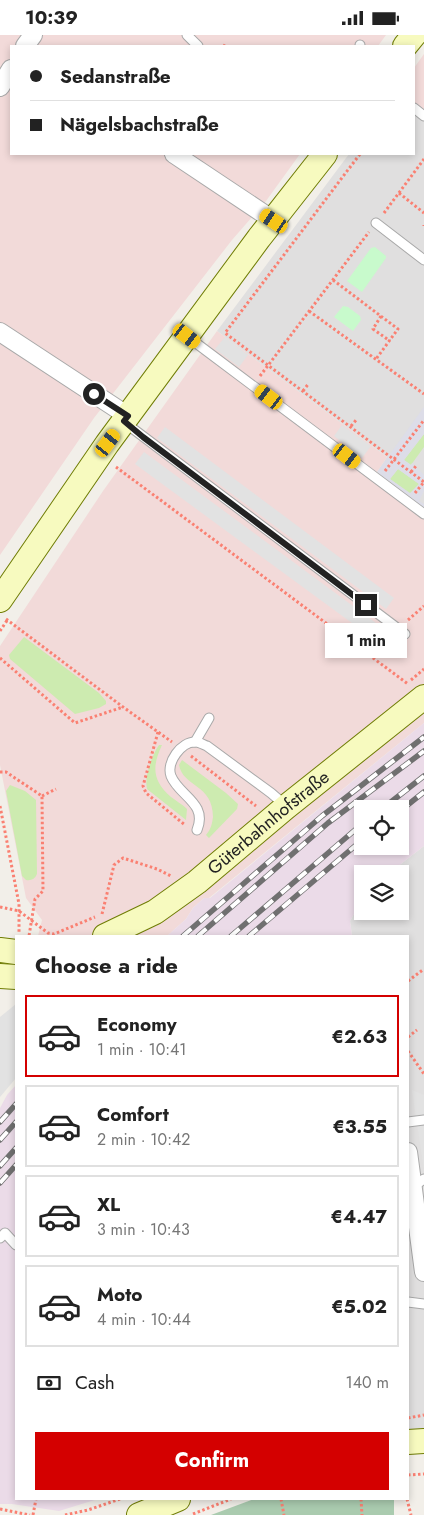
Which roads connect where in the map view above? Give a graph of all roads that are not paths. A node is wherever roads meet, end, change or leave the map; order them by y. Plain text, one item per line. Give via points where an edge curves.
1 (187, 35) edge
2 (197, 45) edge
3 (10, 71) edge
4 (0, 87) edge
5 (175, 155) edge
6 (324, 155) edge
7 (274, 221) junction
8 (376, 223) road end
9 (424, 260) edge
10 (0, 332) edge
11 (187, 336) junction
12 (126, 419) junction
13 (424, 513) edge
14 (0, 601) edge
15 (402, 631) road end
16 (418, 693) edge
17 (209, 719) dead end
18 (195, 742) junction
19 (286, 807) junction
20 (197, 830) dead end
21 (104, 925) edge
22 (0, 950) edge
23 (15, 952) edge
24 (0, 976) edge
25 (15, 977) edge
26 (424, 1120) edge
27 (409, 1122) edge
28 (409, 1155) edge
29 (418, 1183) edge
30 (0, 1238) edge
31 (15, 1244) edge
32 (424, 1272) edge
33 (409, 1302) edge
34 (424, 1304) edge
35 (424, 1441) edge
36 (409, 1442) edge
37 (176, 1500) edge
38 (139, 1515) edge

1 - 2 lane
3 - 4 street
5 - 7 street
6 - 7 street
7 - 11 street
8 - 9 lane
10 - 12 street
11 - 12 street
11 - 13 lane
12 - 14 street
12 - 15 lane
16 - 19 street, Güterbahnhofstraße
17 - 18 lane
18 - 19 lane via 220,755
18 - 20 lane via 181,748 171,762 171,777 196,808 200,819
19 - 21 street, Güterbahnhofstraße via 169,903 154,912
22 - 23 street
24 - 25 street
26 - 27 lane
28 - 29 street
29 - 32 street
30 - 31 lane via 5,1233
33 - 34 lane
35 - 36 street
37 - 38 street

